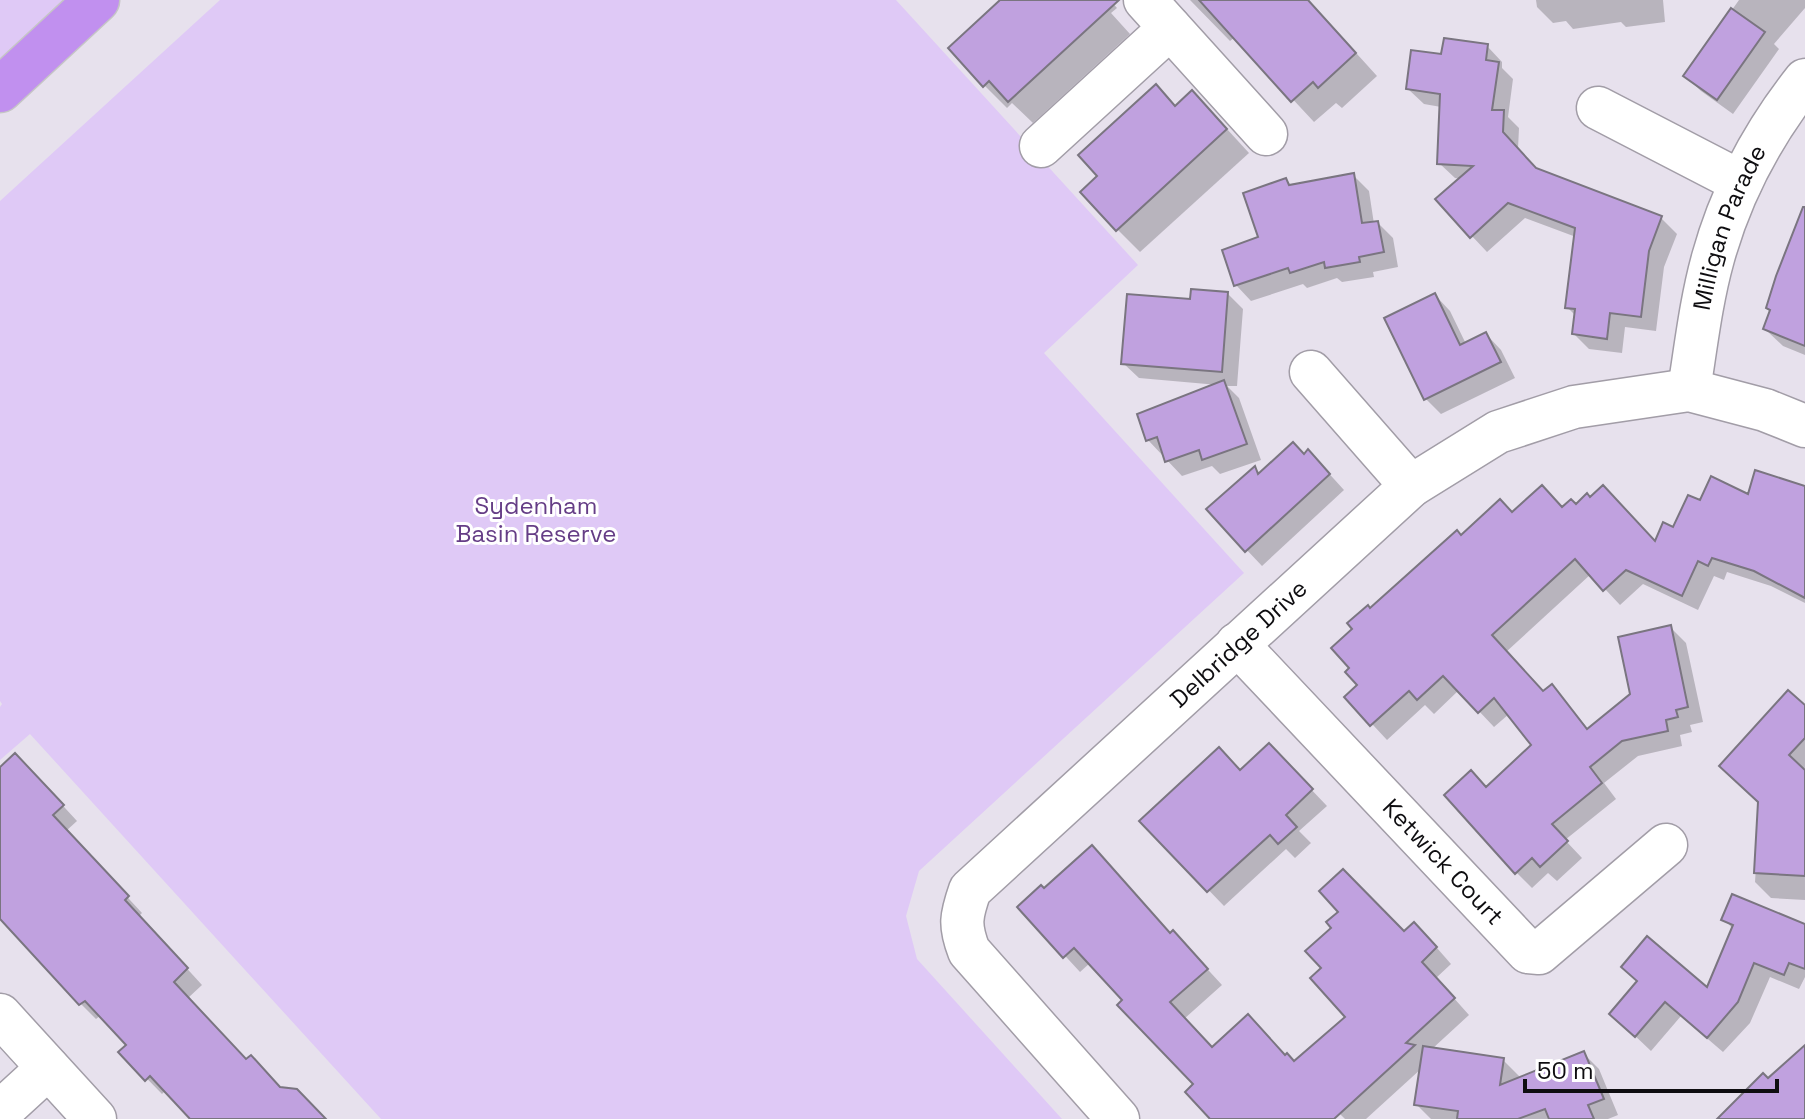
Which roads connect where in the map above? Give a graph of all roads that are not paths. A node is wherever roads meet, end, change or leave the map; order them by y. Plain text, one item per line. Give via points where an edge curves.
1 (97, 0) edge
2 (1158, 14) edge
3 (1805, 80) edge
4 (0, 90) edge
5 (1598, 108) dead end
6 (1266, 134) dead end
7 (1041, 146) dead end
8 (1741, 182) junction
9 (1311, 372) dead end
10 (1689, 390) junction
11 (1805, 426) edge
12 (1411, 486) junction
13 (1237, 644) junction
14 (1666, 845) dead end
15 (0, 1015) edge
16 (48, 1068) junction
17 (0, 1112) edge
18 (95, 1119) edge
19 (1118, 1119) edge

1 - 4 highway
2 - 6 street
2 - 7 street
3 - 8 street, Milligan Parade via 1771,126
5 - 8 street
8 - 10 street, Milligan Parade via 1713,259
9 - 12 street
10 - 11 street, Delbridge Drive
10 - 12 street, Delbridge Drive via 1574,407 1498,432
12 - 13 street, Delbridge Drive
13 - 14 street, Ketwick Court via 1528,952 1539,953
13 - 19 street, Delbridge Drive via 970,890 962,913 961,932 969,951
15 - 16 street
16 - 17 street
16 - 18 street

